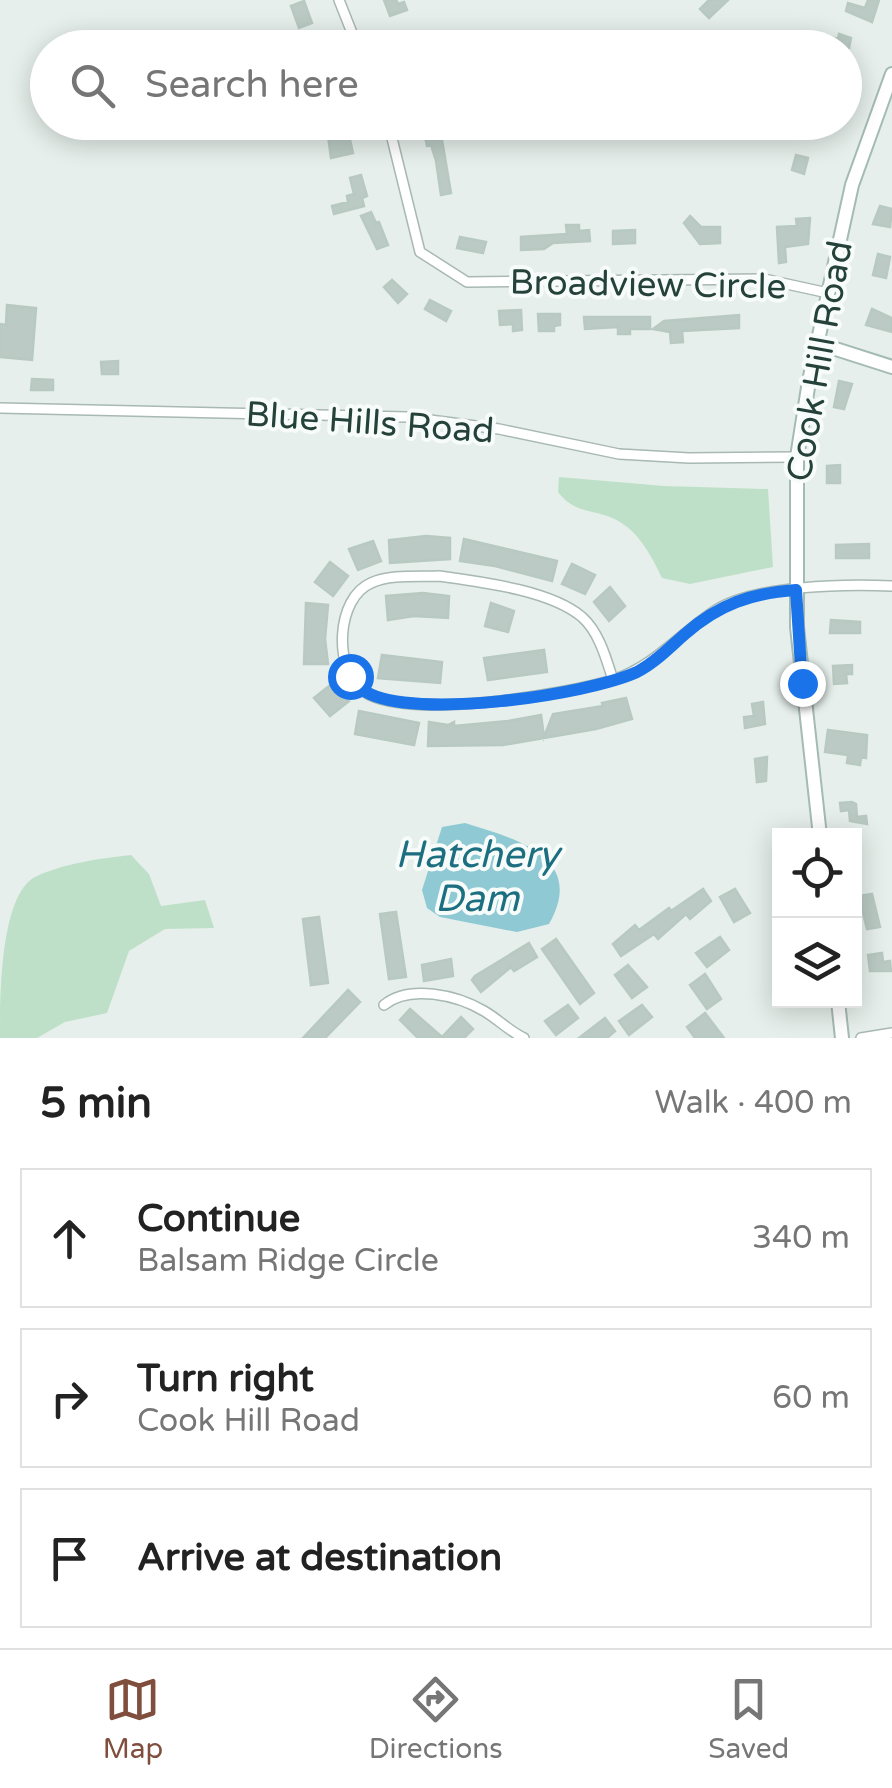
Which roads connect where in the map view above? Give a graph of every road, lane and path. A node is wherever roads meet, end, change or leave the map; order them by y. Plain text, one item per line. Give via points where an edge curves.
1 (339, 0) edge
2 (351, 30) edge
3 (892, 74) edge
4 (392, 140) edge
5 (828, 293) junction
6 (817, 344) junction
7 (892, 367) edge
8 (0, 408) edge
9 (797, 456) junction
10 (892, 586) edge
11 (796, 590) junction
12 (613, 680) junction
13 (819, 828) edge
14 (384, 1005) dead end
15 (839, 1008) edge
16 (892, 1034) edge
17 (524, 1038) edge
18 (842, 1038) edge
19 (861, 1038) edge

1 - 2 street
3 - 5 street, Cook Hill Road via 852,185
4 - 5 street, Broadview Circle via 420,252 467,282 764,280
5 - 6 street, Cook Hill Road
6 - 7 street
6 - 9 street, Cook Hill Road
8 - 9 street, Blue Hills Road via 407,417 630,456
9 - 11 street, Cook Hill Road
10 - 11 street
11 - 12 street via 729,603 651,663
11 - 13 street, Cook Hill Road
12 - 12 street via 468,705 382,698 350,676 346,618 368,584 392,578 492,584 564,605 583,618
14 - 17 street via 395,996 438,994 482,1010
15 - 18 street
16 - 19 street

